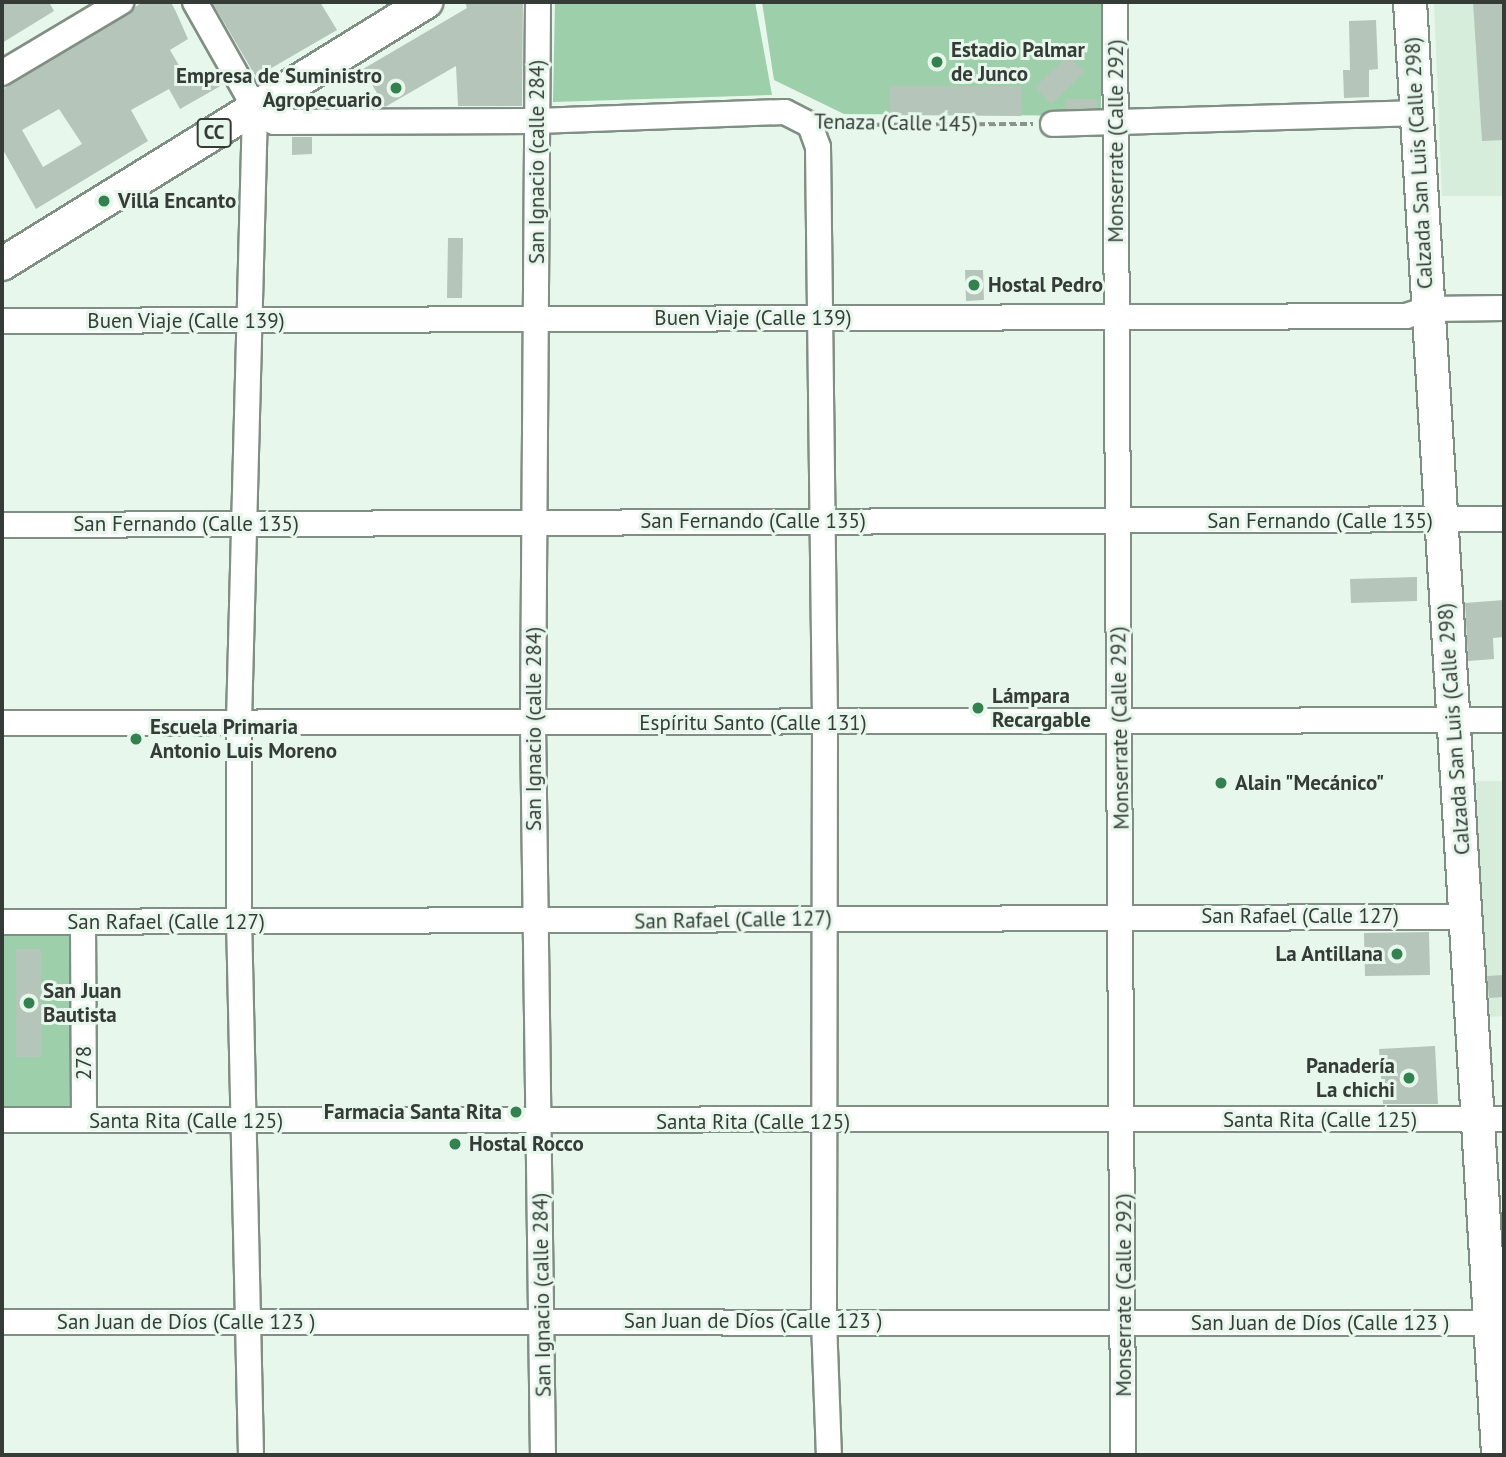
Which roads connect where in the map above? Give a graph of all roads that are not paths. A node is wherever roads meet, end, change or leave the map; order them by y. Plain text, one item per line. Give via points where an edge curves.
1 (121, 2) edge
2 (195, 2) edge
3 (427, 2) edge
4 (538, 2) edge
5 (1115, 2) edge
6 (1410, 2) edge
7 (2, 73) edge
8 (255, 108) junction
9 (1417, 113) junction
10 (537, 121) junction
11 (1114, 123) junction
12 (1053, 124) road end
13 (2, 264) edge
14 (1504, 307) edge
15 (1428, 309) junction
16 (1117, 316) junction
17 (820, 318) junction
18 (249, 320) junction
19 (537, 320) junction
20 (2, 321) edge
21 (1504, 519) edge
22 (1441, 520) junction
23 (536, 521) junction
24 (822, 521) junction
25 (1117, 521) junction
26 (242, 523) junction
27 (2, 525) edge
28 (1119, 720) junction
29 (1504, 720) edge
30 (239, 721) junction
31 (1453, 721) junction
32 (2, 723) edge
33 (533, 723) junction
34 (825, 723) junction
35 (1122, 916) junction
36 (1465, 917) junction
37 (824, 919) junction
38 (239, 920) junction
39 (2, 922) edge
40 (83, 922) junction
41 (535, 923) junction
42 (1124, 1119) junction
43 (1491, 1119) edge
44 (2, 1120) edge
45 (84, 1120) junction
46 (242, 1121) junction
47 (539, 1122) junction
48 (823, 1123) junction
49 (824, 1321) junction
50 (2, 1322) edge
51 (248, 1322) junction
52 (544, 1322) junction
53 (1124, 1322) junction
54 (1497, 1323) edge
55 (251, 1455) edge
56 (543, 1455) edge
57 (829, 1455) edge
58 (1123, 1455) edge
59 (1498, 1455) edge

1 - 7 street
2 - 8 street
3 - 8 main road, CC
4 - 10 street, San Ignacio (calle 284)
5 - 11 street, Monserrate (Calle 292)
6 - 9 main road, Calzada San Luis (Calle 298)
8 - 10 street, Tenaza (Calle 145) via 274,121
8 - 13 main road, CC
8 - 18 street
9 - 11 street
9 - 15 main road, Calzada San Luis (Calle 298)
10 - 17 street, Tenaza (Calle 145) via 785,112 810,125 818,147
10 - 19 street, San Ignacio (calle 284)
11 - 12 street
11 - 16 street, Monserrate (Calle 292)
14 - 15 street, Buen Viaje (Calle 139)
15 - 16 street, Buen Viaje (Calle 139) via 1406,316
15 - 22 main road, Calzada San Luis (Calle 298)
16 - 17 street, Buen Viaje (Calle 139)
16 - 25 street, Monserrate (Calle 292)
17 - 19 street, Buen Viaje (Calle 139)
17 - 24 street
18 - 19 street, Buen Viaje (Calle 139)
18 - 20 street, Buen Viaje (Calle 139)
18 - 26 street
19 - 23 street, San Ignacio (calle 284)
21 - 22 street, San Fernando (Calle 135)
22 - 25 street, San Fernando (Calle 135)
22 - 31 main road, Calzada San Luis (Calle 298)
23 - 24 street, San Fernando (Calle 135)
23 - 26 street, San Fernando (Calle 135)
23 - 33 street, San Ignacio (calle 284)
24 - 25 street, San Fernando (Calle 135)
24 - 34 street
25 - 28 street, Monserrate (Calle 292)
26 - 27 street, San Fernando (Calle 135)
26 - 30 street
28 - 31 street, Espíritu Santo (Calle 131)
28 - 34 street, Espíritu Santo (Calle 131)
28 - 35 street, Monserrate (Calle 292)
29 - 31 street, Espíritu Santo (Calle 131)
30 - 32 street, Espíritu Santo (Calle 131)
30 - 33 street, Espíritu Santo (Calle 131)
30 - 38 street
31 - 36 main road, Calzada San Luis (Calle 298)
33 - 34 street, Espíritu Santo (Calle 131)
33 - 41 street, San Ignacio (calle 284)
34 - 37 street
35 - 36 street, San Rafael (Calle 127)
35 - 37 street, San Rafael (Calle 127)
35 - 42 street, Monserrate (Calle 292)
36 - 43 main road, Calzada San Luis (Calle 298)
37 - 41 street, San Rafael (Calle 127)
37 - 48 street
38 - 40 street, San Rafael (Calle 127)
38 - 41 street, San Rafael (Calle 127)
38 - 46 street
39 - 40 street, San Rafael (Calle 127)
40 - 45 street, 278
41 - 47 street, San Ignacio (calle 284)
42 - 43 street, Santa Rita (Calle 125)
42 - 48 street, Santa Rita (Calle 125)
42 - 53 street, Monserrate (Calle 292)
43 - 54 main road, Calzada San Luis (Calle 298)
44 - 45 street, Santa Rita (Calle 125)
45 - 46 street, Santa Rita (Calle 125)
46 - 47 street, Santa Rita (Calle 125)
46 - 51 street
47 - 48 street, Santa Rita (Calle 125)
47 - 52 street, San Ignacio (calle 284)
48 - 49 street
49 - 52 street, San Juan de Díos (Calle 123 )
49 - 53 street, San Juan de Díos (Calle 123 )
49 - 57 street
50 - 51 street, San Juan de Díos (Calle 123 )
51 - 52 street, San Juan de Díos (Calle 123 )
51 - 55 street
52 - 56 street, San Ignacio (calle 284)
53 - 54 street, San Juan de Díos (Calle 123 )
53 - 58 street, Monserrate (Calle 292)
54 - 59 main road, Calzada San Luis (Calle 298)

